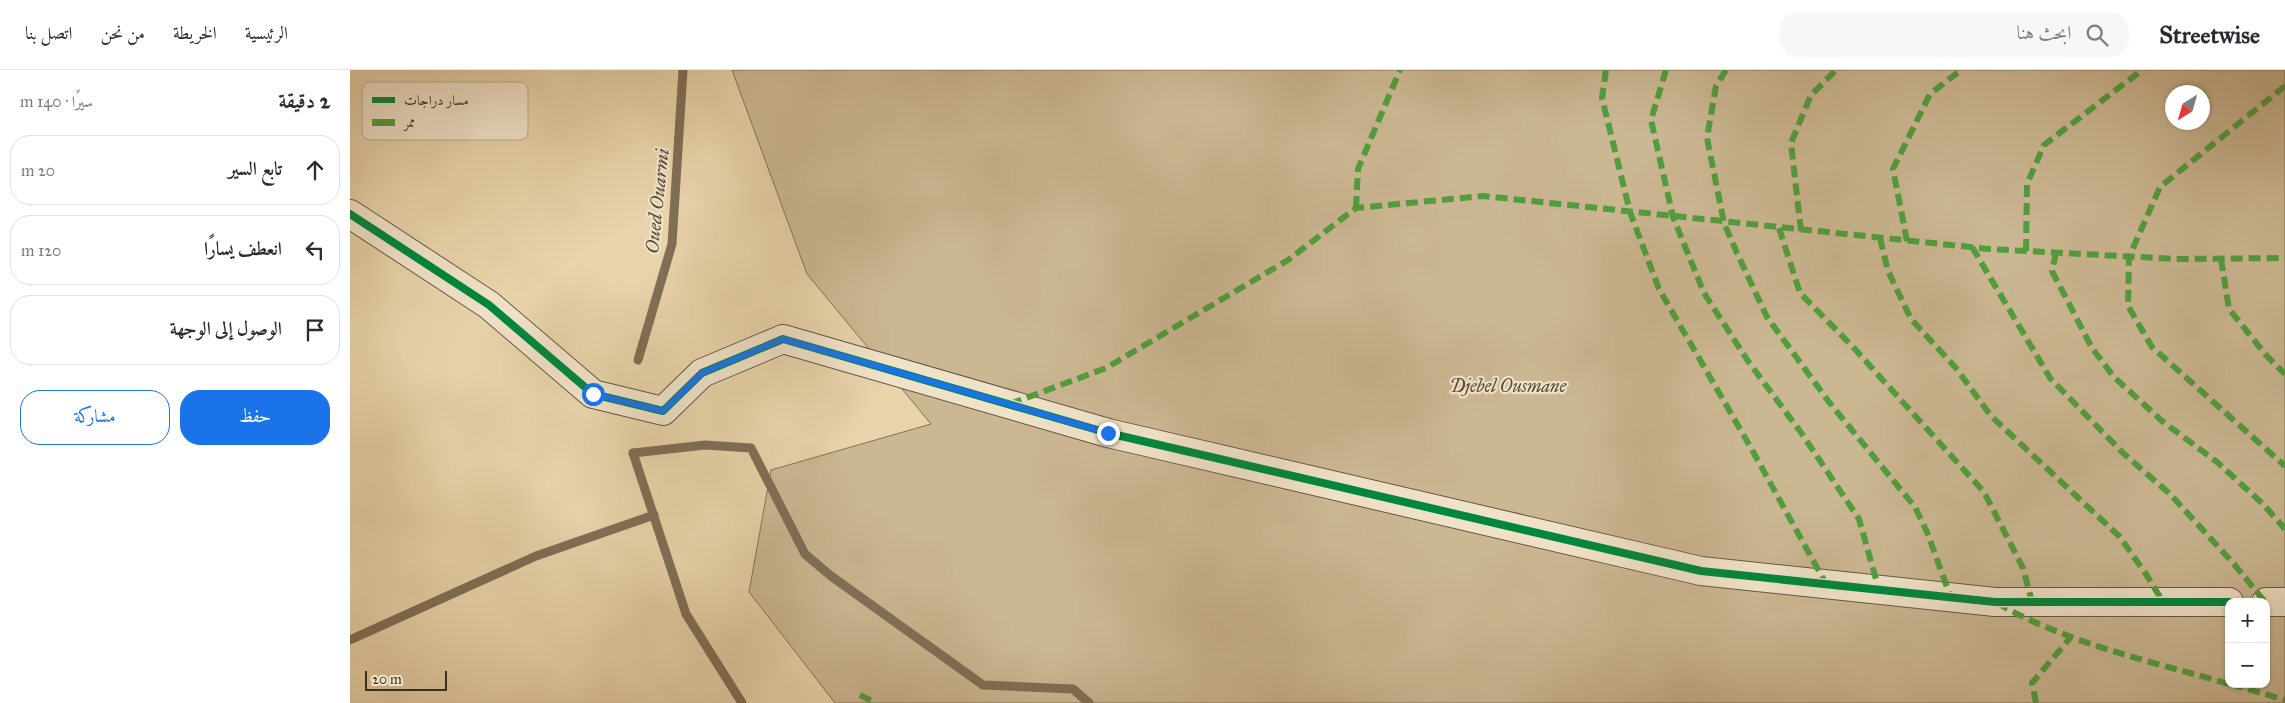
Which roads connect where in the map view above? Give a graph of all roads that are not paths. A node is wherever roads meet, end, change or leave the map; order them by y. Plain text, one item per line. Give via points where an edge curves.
1 (350, 214) edge
2 (2225, 602) edge
3 (2270, 602) edge
4 (2285, 602) edge

1 - 2 street via 489,305 593,394 663,411 702,373 783,339 1108,433 1701,571 1995,602
3 - 4 street

